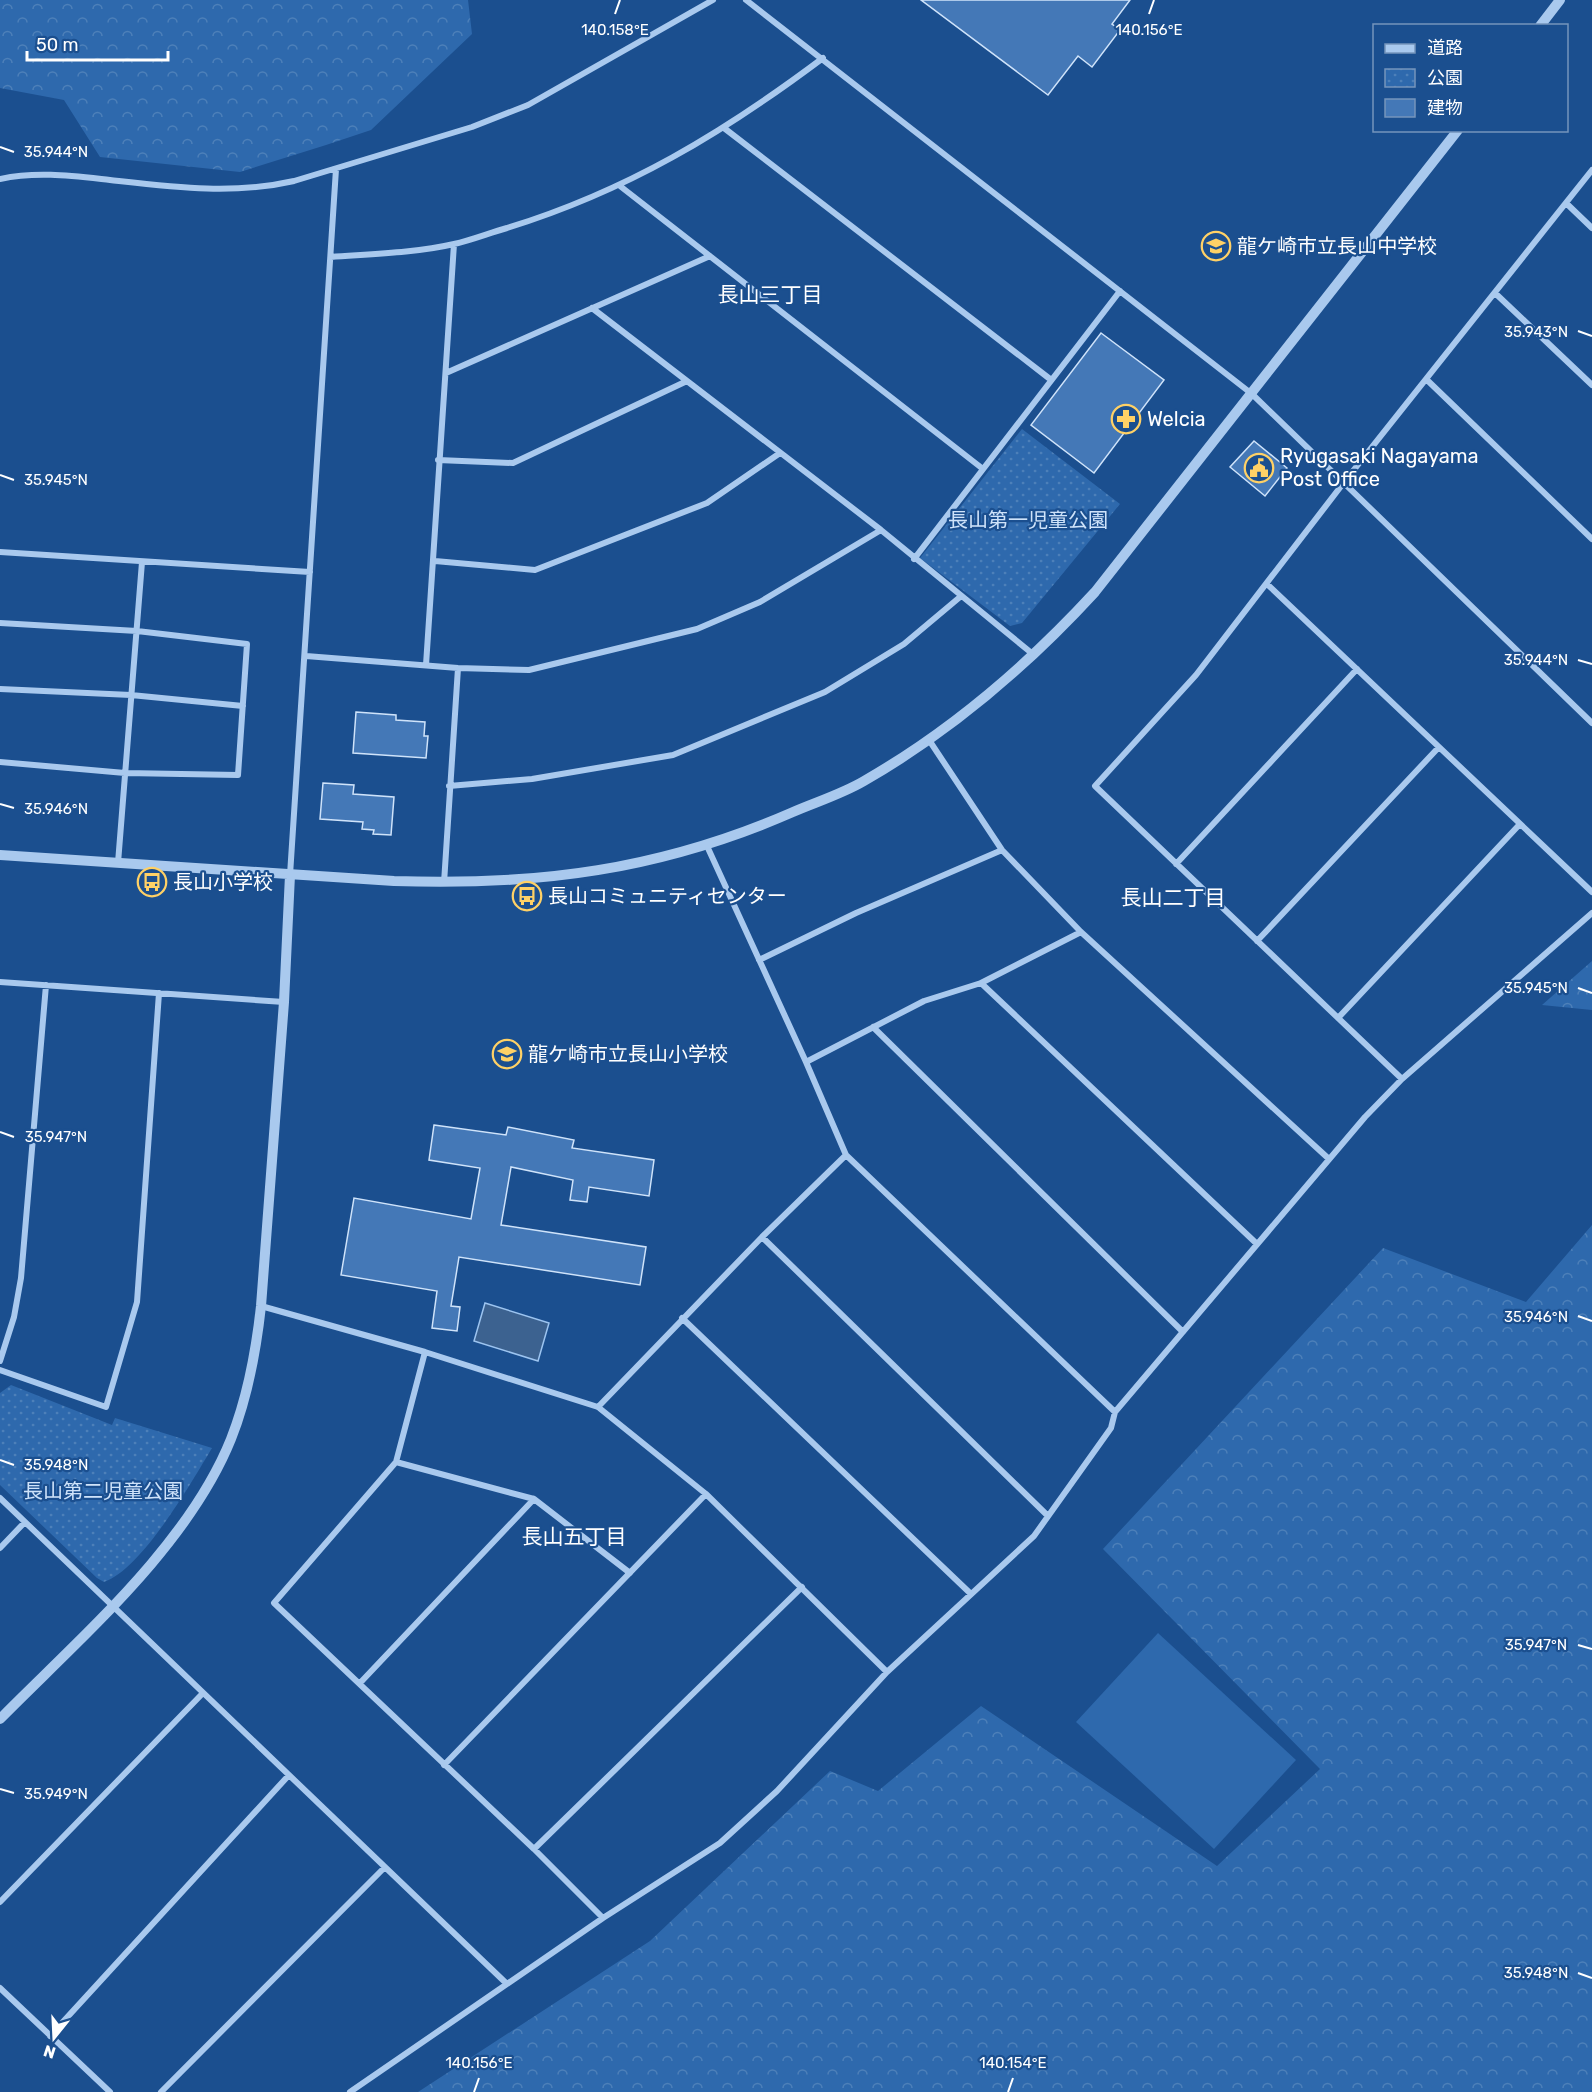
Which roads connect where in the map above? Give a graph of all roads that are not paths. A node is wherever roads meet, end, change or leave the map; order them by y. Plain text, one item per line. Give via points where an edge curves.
1 (713, 0) edge
2 (746, 0) edge
3 (1560, 0) edge
4 (1542, 24) edge
5 (823, 57) junction
6 (724, 128) junction
7 (1456, 132) edge
8 (336, 169) junction
9 (1592, 170) edge
10 (0, 179) edge
11 (620, 186) junction
12 (1566, 203) junction
13 (1592, 228) edge
14 (454, 244) junction
15 (710, 256) junction
16 (332, 257) junction
17 (1120, 291) junction
18 (1495, 293) junction
19 (592, 308) junction
20 (446, 373) junction
21 (1050, 379) junction
22 (1426, 379) junction
23 (687, 381) junction
24 (1592, 385) edge
25 (1252, 394) junction
26 (780, 453) junction
27 (438, 460) junction
28 (983, 469) junction
29 (1345, 481) junction
30 (881, 530) junction
31 (1592, 539) edge
32 (0, 552) edge
33 (914, 559) junction
34 (435, 561) junction
35 (142, 562) junction
36 (310, 572) junction
37 (1267, 584) junction
38 (960, 597) junction
39 (0, 623) edge
40 (136, 631) junction
41 (1035, 655) junction
42 (306, 656) junction
43 (426, 665) junction
44 (459, 668) junction
45 (1357, 669) junction
46 (0, 689) edge
47 (131, 695) junction
48 (243, 706) junction
49 (1592, 723) edge
50 (929, 740) junction
51 (1439, 747) junction
52 (0, 762) edge
53 (125, 773) junction
54 (449, 786) junction
55 (1520, 824) junction
56 (706, 846) junction
57 (1002, 850) junction
58 (0, 855) edge
59 (118, 863) junction
60 (1176, 864) junction
61 (290, 875) junction
62 (444, 883) junction
63 (1592, 892) edge
64 (1592, 913) edge
65 (1081, 932) junction
66 (1257, 941) junction
67 (759, 960) junction
68 (0, 982) edge
69 (981, 983) junction
70 (46, 985) junction
71 (159, 993) junction
72 (284, 1002) junction
73 (1338, 1018) junction
74 (873, 1027) junction
75 (806, 1062) junction
76 (1402, 1079) junction
77 (846, 1155) junction
78 (1329, 1159) junction
79 (762, 1237) junction
80 (1257, 1244) junction
81 (261, 1306) junction
82 (682, 1318) junction
83 (1183, 1332) junction
84 (425, 1352) junction
85 (0, 1361) edge
86 (0, 1370) edge
87 (598, 1407) junction
88 (1115, 1412) junction
89 (396, 1462) junction
90 (706, 1494) junction
91 (0, 1498) edge
92 (534, 1499) junction
93 (1048, 1516) junction
94 (25, 1522) junction
95 (0, 1548) edge
96 (630, 1573) junction
97 (802, 1587) junction
98 (971, 1594) junction
99 (112, 1605) junction
100 (888, 1672) junction
101 (360, 1683) junction
102 (203, 1693) junction
103 (0, 1719) edge
104 (444, 1765) junction
105 (289, 1775) junction
106 (534, 1849) junction
107 (385, 1867) junction
108 (0, 1902) edge
109 (603, 1918) junction
110 (507, 1984) junction
111 (0, 1988) edge
112 (50, 2036) junction
113 (110, 2092) edge
114 (161, 2092) edge
115 (350, 2092) edge

1 - 8 street via 528,105 472,127
2 - 5 street
3 - 4 street
5 - 6 street
5 - 17 street
6 - 11 street
6 - 21 street
7 - 25 street
8 - 10 street via 267,187 236,190 27,173
8 - 16 street
9 - 12 street
11 - 14 street via 565,209
11 - 15 street
12 - 13 street
12 - 18 street
14 - 16 street
14 - 20 street
15 - 19 street
15 - 28 street
16 - 36 street
17 - 21 street
17 - 25 street
18 - 22 street
18 - 24 street
19 - 20 street
19 - 23 street
20 - 27 street
21 - 28 street
22 - 29 street
22 - 31 street
23 - 26 street
23 - 27 street via 513,463
25 - 29 street
25 - 41 street via 1130,550
26 - 30 street
26 - 34 street via 707,503 535,570
27 - 34 street
28 - 33 street
29 - 37 street
29 - 49 street
30 - 33 street
30 - 44 street via 760,602 697,629 529,670
32 - 35 street
33 - 38 street
34 - 43 street
35 - 36 street
35 - 40 street
36 - 42 street
37 - 45 street
37 - 60 street via 1196,675 1095,786
38 - 41 street
38 - 54 street via 904,644 825,692 672,755 542,778
39 - 40 street
40 - 47 street
40 - 48 street via 247,644
41 - 50 street via 990,695
42 - 43 street
42 - 61 street
43 - 44 street
44 - 54 street
45 - 51 street
45 - 60 street
46 - 47 street
47 - 48 street
47 - 53 street
48 - 53 street via 238,776
50 - 56 street via 862,782
50 - 57 street
51 - 55 street
51 - 66 street
52 - 53 street
53 - 59 street
54 - 62 street
55 - 63 street
55 - 73 street
56 - 62 street via 603,871 543,879
56 - 67 street
57 - 65 street
57 - 67 street
58 - 59 street
59 - 61 street
60 - 66 street
61 - 62 street
61 - 72 street
64 - 76 street
65 - 69 street
65 - 78 street
66 - 73 street
67 - 75 street
68 - 70 street
69 - 74 street via 924,1001
69 - 80 street
70 - 71 street
70 - 85 street via 21,1278
71 - 72 street
71 - 86 street via 137,1302 106,1407
72 - 81 street
73 - 76 street
74 - 75 street
74 - 83 street
75 - 77 street
76 - 78 street
77 - 79 street
77 - 88 street
78 - 80 street
79 - 82 street
79 - 93 street
80 - 83 street
81 - 84 street
81 - 99 street via 250,1379 222,1458 162,1551
82 - 87 street
82 - 98 street
83 - 88 street
84 - 87 street
84 - 89 street
87 - 90 street
88 - 93 street via 1112,1428
89 - 92 street
89 - 101 street via 274,1603
90 - 96 street
90 - 97 street
91 - 94 street
92 - 96 street
92 - 101 street
93 - 98 street via 1034,1536
94 - 95 street
94 - 99 street
96 - 104 street
97 - 100 street
97 - 106 street
98 - 100 street
99 - 102 street
99 - 103 street
100 - 109 street via 777,1791 720,1843
101 - 104 street
102 - 105 street
102 - 108 street
104 - 106 street
105 - 107 street
105 - 112 street
106 - 109 street
107 - 110 street
107 - 114 street
109 - 110 street
110 - 115 street
111 - 112 street
112 - 113 street

